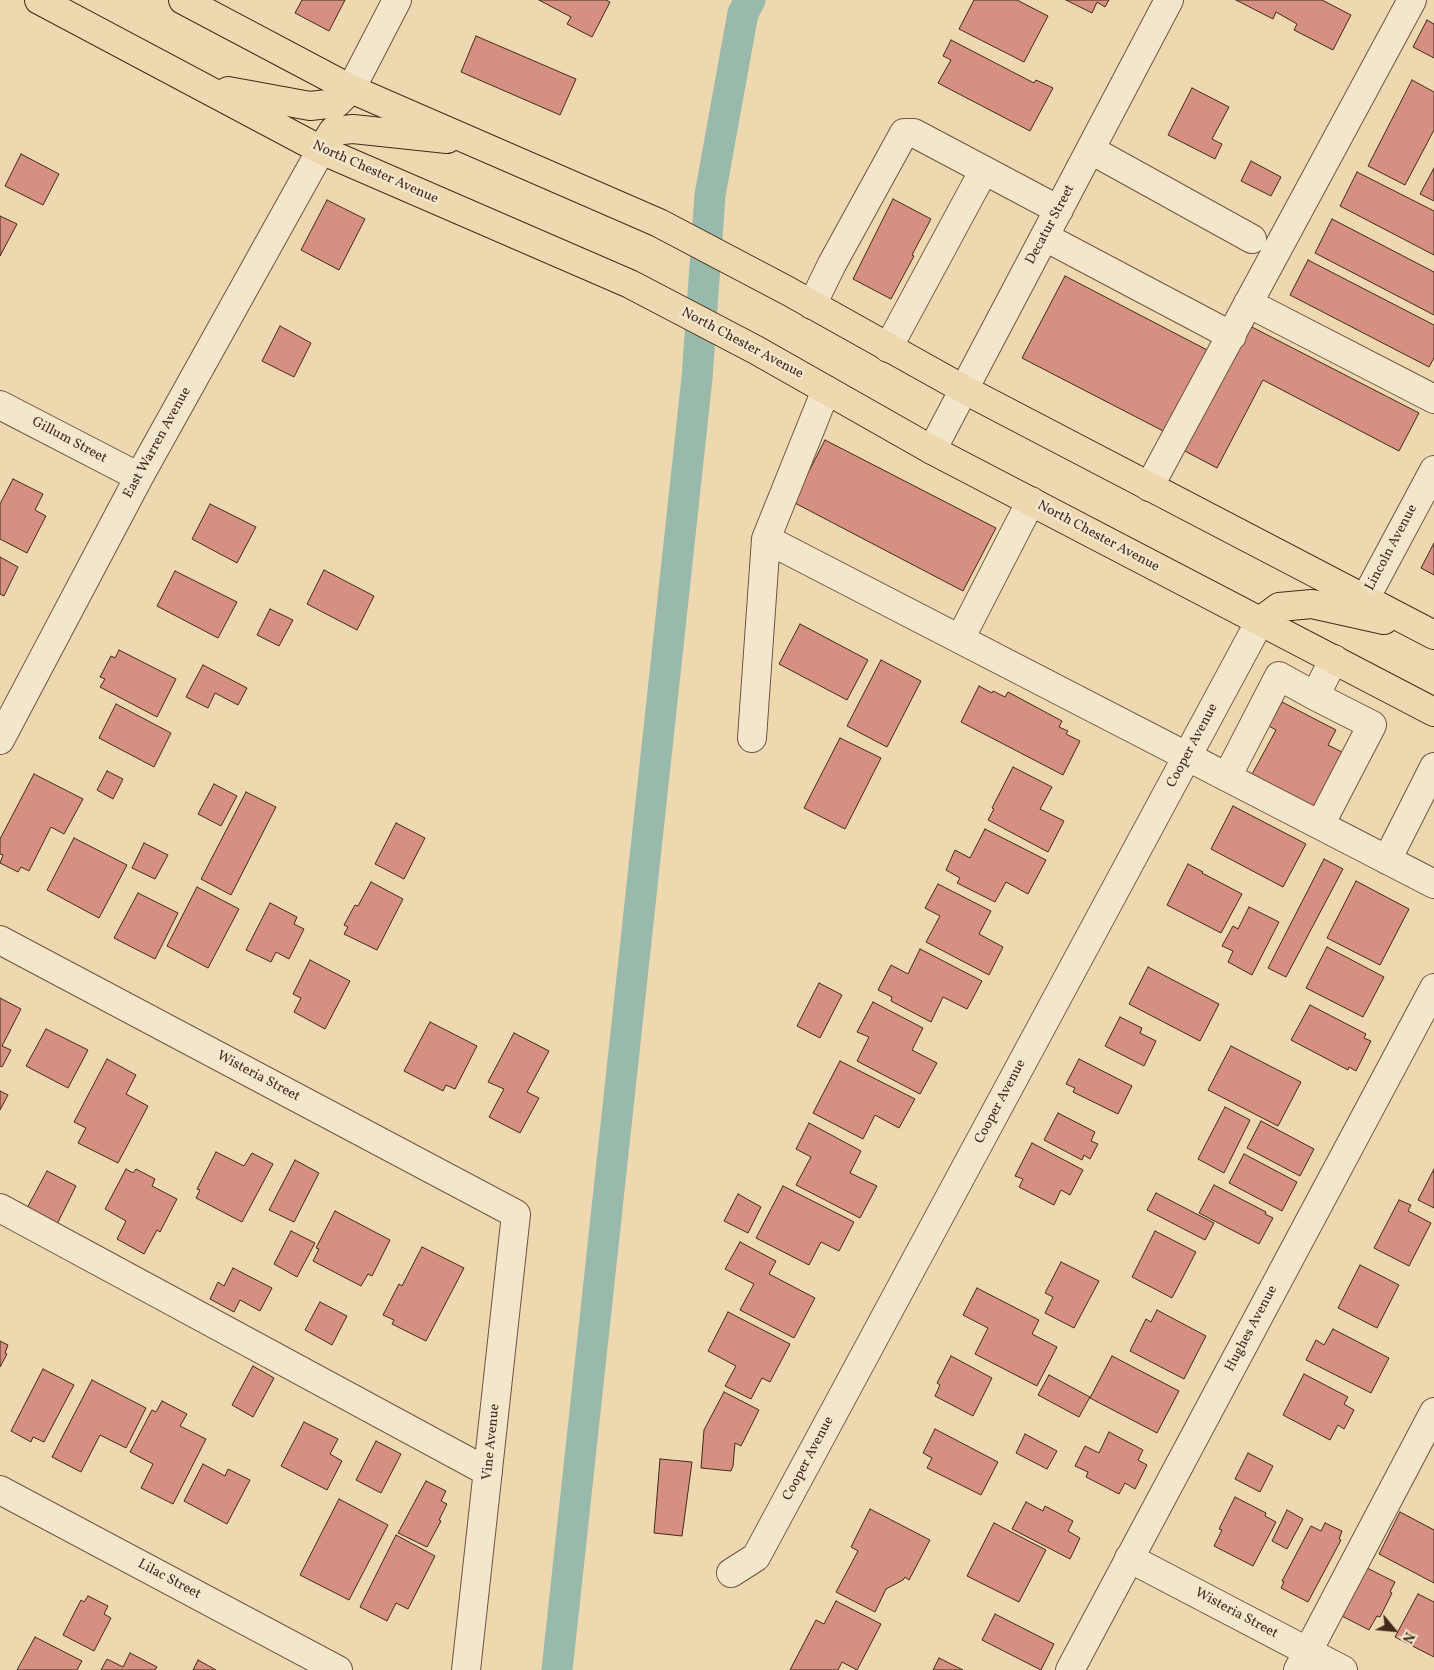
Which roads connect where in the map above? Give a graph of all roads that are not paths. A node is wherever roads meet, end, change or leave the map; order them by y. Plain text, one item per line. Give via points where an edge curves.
1 (38, 0) edge
2 (183, 0) edge
3 (397, 0) edge
4 (1169, 0) edge
5 (1412, 0) edge
6 (202, 86) junction
7 (351, 88) junction
8 (473, 142) junction
9 (321, 150) junction
10 (1090, 150) junction
11 (984, 170) junction
12 (1059, 210) junction
13 (1045, 236) junction
14 (1252, 239) dead end
15 (1248, 304) junction
16 (812, 305) junction
17 (1232, 336) junction
18 (888, 348) junction
19 (826, 390) junction
20 (965, 390) junction
21 (1434, 398) edge
22 (0, 405) edge
23 (932, 450) junction
24 (1434, 470) edge
25 (139, 477) junction
26 (1150, 487) junction
27 (1031, 502) junction
28 (766, 539) junction
29 (1365, 599) junction
30 (1260, 622) junction
31 (1426, 631) edge
32 (960, 639) junction
33 (1334, 660) junction
34 (1230, 679) junction
35 (1315, 696) junction
36 (1268, 698) junction
37 (1434, 712) edge
38 (752, 738) dead end
39 (0, 740) edge
40 (1188, 756) junction
41 (1434, 767) edge
42 (1227, 777) junction
43 (1320, 825) junction
44 (1387, 860) junction
45 (1434, 884) edge
46 (0, 940) edge
47 (1434, 988) edge
48 (0, 1208) edge
49 (516, 1214) joint
50 (1434, 1412) edge
51 (488, 1472) junction
52 (0, 1490) edge
53 (1129, 1558) junction
54 (731, 1573) dead end
55 (1303, 1661) edge
56 (338, 1670) edge
57 (466, 1670) edge
58 (1070, 1670) edge
59 (1343, 1670) edge

1 - 6 main road, North Chester Avenue
2 - 7 main road
3 - 7 street
4 - 10 street, Decatur Street
5 - 15 street
6 - 7 main road via 310,106 337,103
6 - 9 main road, North Chester Avenue
7 - 8 main road
8 - 9 main road via 353,129 333,131
8 - 16 main road via 658,223
9 - 19 main road, North Chester Avenue via 630,284
9 - 25 street, East Warren Avenue
10 - 12 street, Decatur Street
10 - 14 street
11 - 12 street
11 - 16 street via 914,133 904,134
11 - 18 street
12 - 13 street, Decatur Street
13 - 17 street
13 - 20 street, Decatur Street
15 - 17 street
15 - 21 street
16 - 18 main road
17 - 26 street
18 - 20 main road
19 - 23 main road, North Chester Avenue
19 - 28 street
20 - 23 street, Decatur Street
20 - 26 main road
22 - 25 street, Gillum Street
23 - 27 main road, North Chester Avenue
24 - 29 street, Lincoln Avenue
25 - 39 street, East Warren Avenue
26 - 29 main road
27 - 30 main road, North Chester Avenue
27 - 32 street
28 - 32 street
28 - 38 street
29 - 31 main road
30 - 31 main road via 1279,607 1312,604
30 - 33 main road, North Chester Avenue
30 - 34 street, Cooper Avenue
32 - 40 street
33 - 35 street
33 - 37 main road, North Chester Avenue
34 - 36 street
34 - 40 street, Cooper Avenue
35 - 36 street via 1279,676
35 - 43 street via 1372,725
36 - 42 street
40 - 42 street
40 - 54 street, Cooper Avenue via 756,1557
41 - 44 street
42 - 43 street
43 - 44 street
44 - 45 street
46 - 49 street, Wisteria Street
47 - 53 street, Hughes Avenue
48 - 51 street
49 - 51 street, Vine Avenue
50 - 55 street
51 - 57 street, Vine Avenue
52 - 56 street, Lilac Street
53 - 55 street, Wisteria Street
53 - 58 street, Hughes Avenue
55 - 59 street, Wisteria Street

